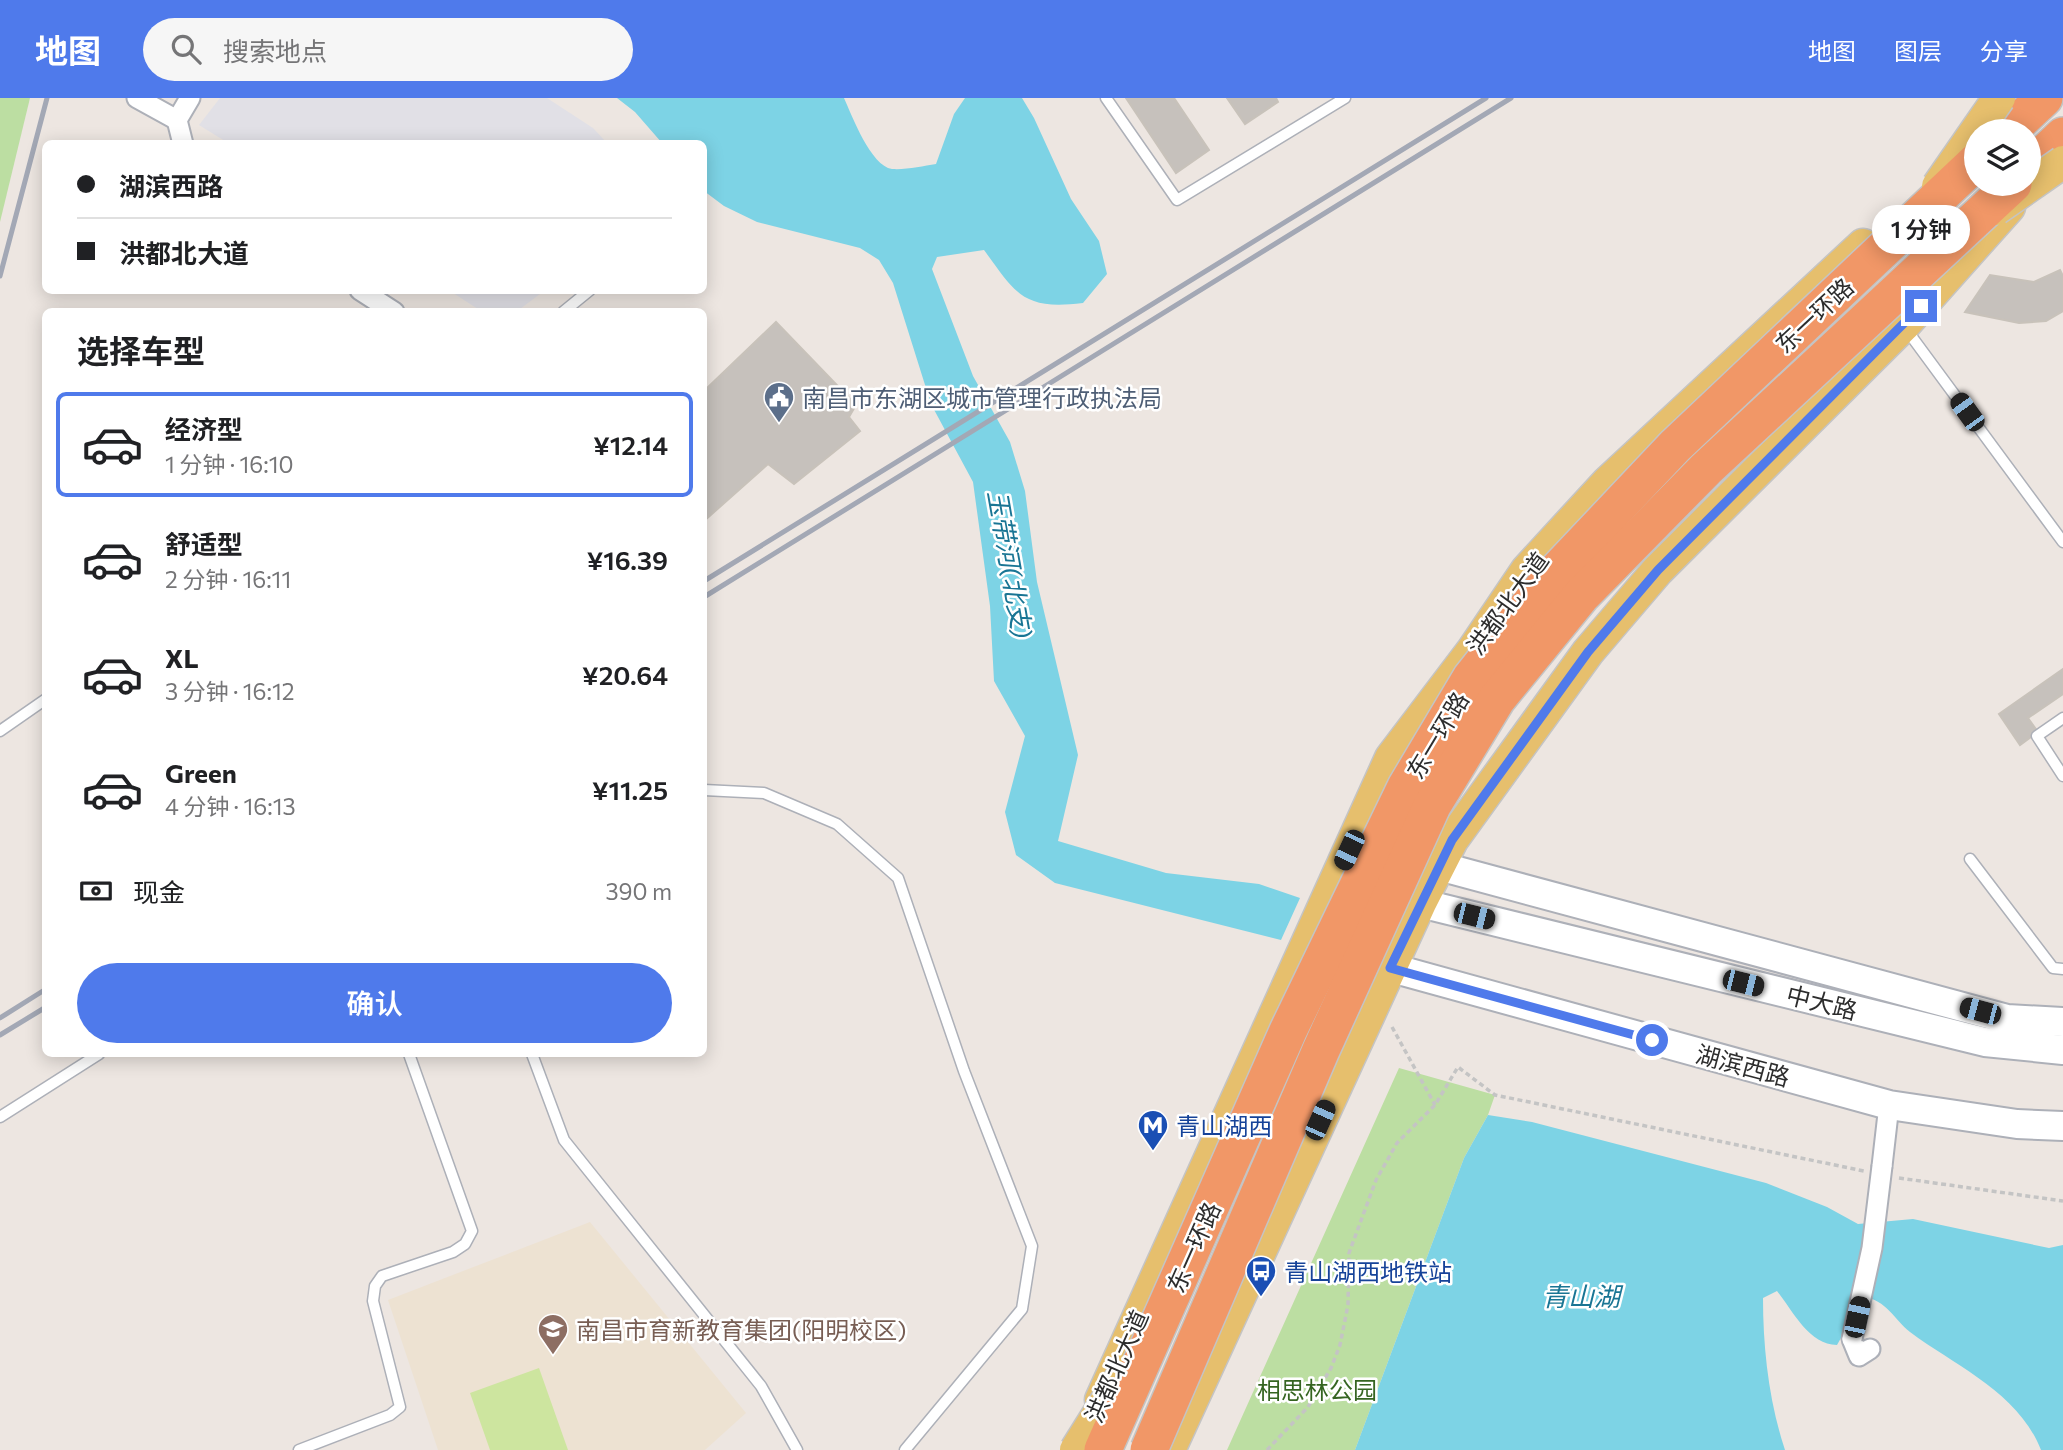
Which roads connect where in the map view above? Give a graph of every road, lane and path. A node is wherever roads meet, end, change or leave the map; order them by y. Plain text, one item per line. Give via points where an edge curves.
1 (137, 98) edge
2 (190, 98) edge
3 (1106, 98) edge
4 (1345, 98) edge
5 (1999, 98) edge
6 (2026, 98) edge
7 (2044, 98) edge
8 (2002, 119) edge
9 (2022, 119) edge
10 (177, 120) junction
11 (2063, 136) edge
12 (182, 140) edge
13 (2063, 150) edge
14 (1964, 154) edge
15 (2041, 157) edge
16 (2063, 162) edge
17 (1964, 173) edge
18 (2001, 196) edge
19 (1921, 214) junction
20 (1964, 232) junction
21 (366, 294) edge
22 (585, 294) edge
23 (388, 308) edge
24 (568, 308) edge
25 (1903, 326) junction
26 (2063, 542) edge
27 (42, 702) edge
28 (2063, 718) edge
29 (0, 731) edge
30 (2063, 776) edge
31 (707, 790) edge
32 (1970, 859) dead end
33 (1439, 866) junction
34 (1420, 903) junction
35 (1308, 941) junction
36 (1390, 968) junction
37 (2063, 969) edge
38 (2063, 1022) edge
39 (1391, 1026) dead end
40 (2063, 1050) edge
41 (94, 1057) edge
42 (410, 1057) edge
43 (533, 1057) edge
44 (1434, 1105) junction
45 (1889, 1105) junction
46 (0, 1117) edge
47 (2063, 1126) edge
48 (1880, 1171) junction
49 (2063, 1200) edge
50 (1174, 1290) junction
51 (1870, 1349) dead end
52 (299, 1450) edge
53 (797, 1450) edge
54 (905, 1450) edge
55 (1077, 1450) edge
56 (1103, 1450) edge
57 (1149, 1450) edge
58 (1169, 1450) edge
59 (1267, 1450) edge

1 - 10 street
2 - 10 street
3 - 4 lane via 1177,200
5 - 19 main road, bridge
6 - 8 main road
7 - 9 highway
10 - 12 street
11 - 15 highway
13 - 25 main road
14 - 35 main road, 洪都北大道 via 1607,483 1527,570 1391,758
16 - 20 main road, bridge
17 - 19 highway, 东一环路, bridge
18 - 20 highway, 东一环路, bridge
19 - 50 highway, 东一环路, bridge via 1675,446 1553,575 1471,678 1394,811 1288,1031
20 - 57 highway, 东一环路, bridge via 1706,469 1581,596 1497,699 1432,806
21 - 23 street
22 - 24 lane
25 - 26 lane
25 - 33 main road via 1658,570 1588,652 1452,840
27 - 29 lane
28 - 30 lane via 2037,736
31 - 54 lane via 764,793 837,824 898,878 964,1071 1032,1246 1022,1309
32 - 37 lane via 2053,968
33 - 34 main road
33 - 38 main road, 中大路 via 2007,1019
34 - 36 main road
34 - 40 main road, 中大路 via 1985,1042
35 - 36 main road, 湖滨西路
35 - 55 main road, 洪都北大道
36 - 45 main road, 湖滨西路
36 - 58 main road
39 - 44 path
41 - 46 lane
42 - 52 lane via 472,1231 465,1244 453,1252 383,1276 375,1286 373,1301 400,1406 390,1415
43 - 53 lane via 564,1140 761,1386
44 - 48 path via 1458,1067 1494,1095
44 - 59 path via 1397,1143 1376,1180 1349,1253 1348,1304 1331,1368 1308,1407
45 - 47 main road, 湖滨西路 via 2017,1124
45 - 48 street
48 - 49 path via 1926,1184
48 - 51 street, bridge via 1872,1248 1852,1339 1858,1356
50 - 55 main road, bridge
50 - 56 highway, 东一环路, bridge

